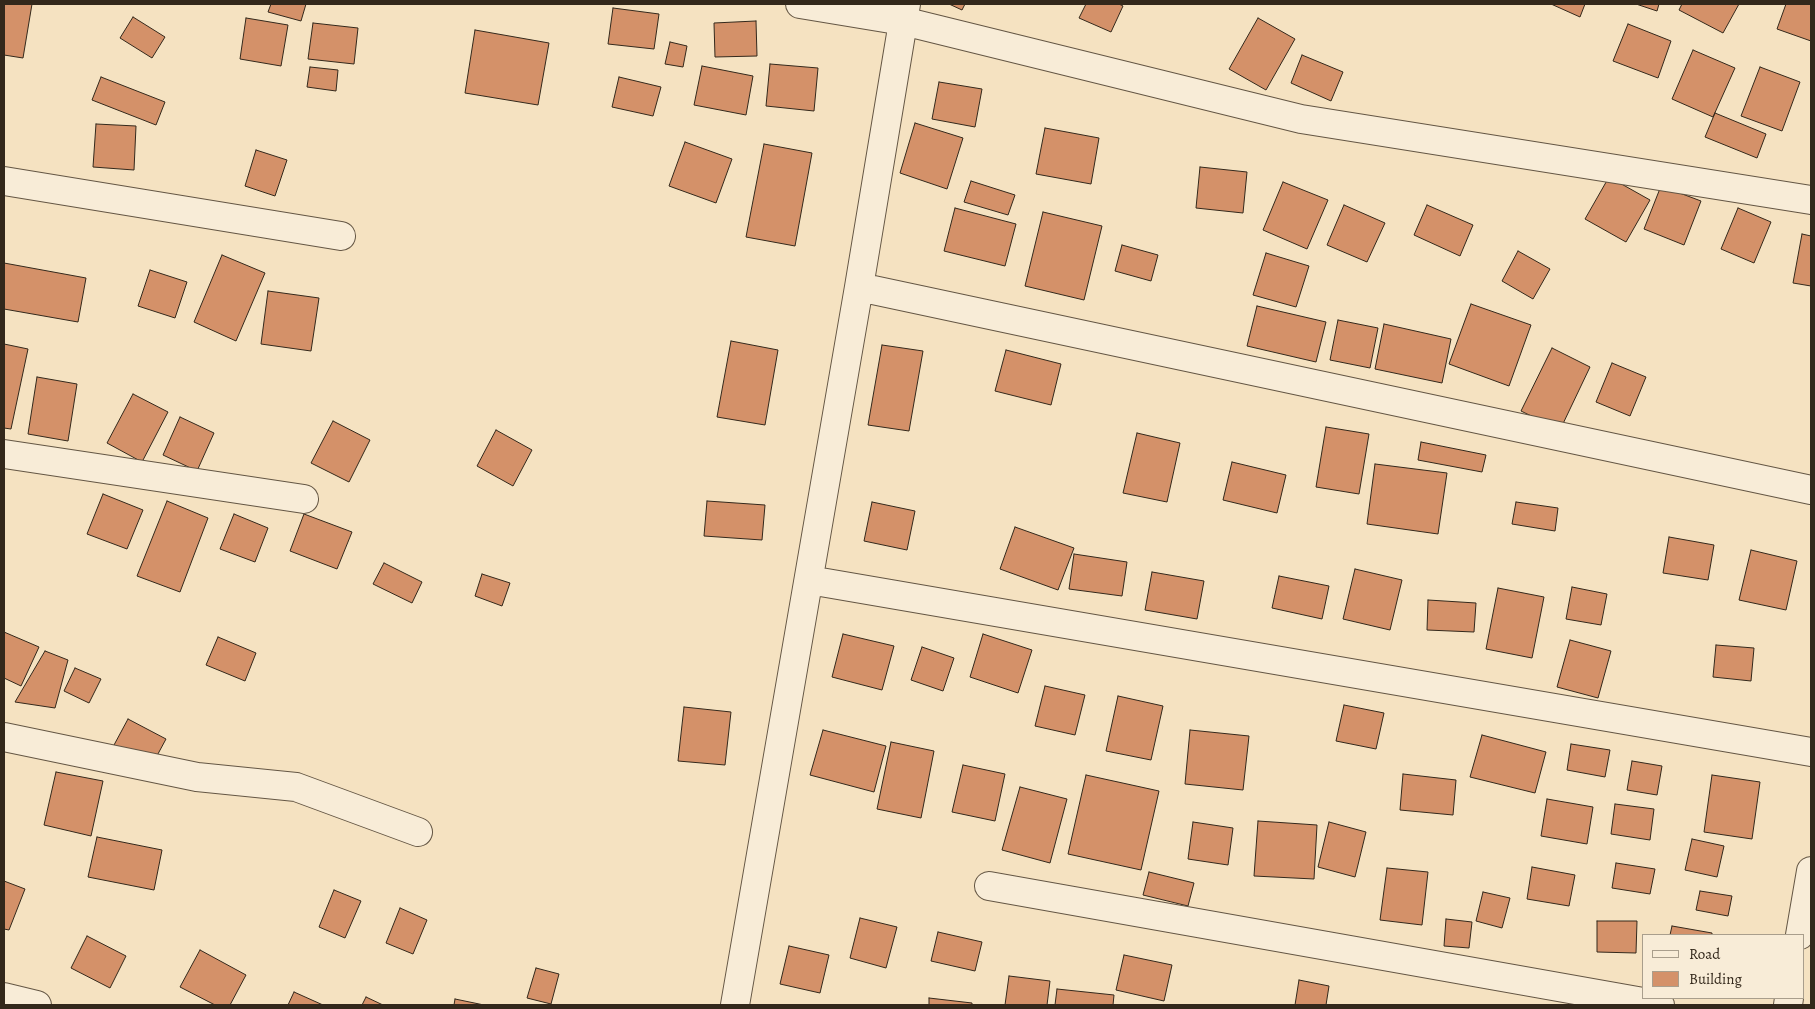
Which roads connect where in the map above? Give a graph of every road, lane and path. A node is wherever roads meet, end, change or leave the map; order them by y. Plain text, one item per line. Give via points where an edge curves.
1 (800, 4) edge
2 (905, 13) edge
3 (4, 181) edge
4 (1811, 200) edge
5 (341, 236) dead end
6 (859, 287) junction
7 (4, 454) edge
8 (1811, 490) edge
9 (304, 499) dead end
10 (809, 580) junction
11 (4, 737) edge
12 (1811, 752) edge
13 (418, 832) dead end
14 (1811, 871) edge
15 (989, 886) dead end
16 (1800, 934) edge
17 (4, 997) edge
18 (37, 1005) edge
19 (735, 1005) edge
20 (1660, 1005) edge

1 - 2 street
2 - 4 street via 1301,119
2 - 6 street
3 - 5 street
6 - 8 street
6 - 10 street
7 - 9 street
10 - 12 street
10 - 19 street
11 - 13 street via 197,777 296,787
14 - 16 street
15 - 20 street
17 - 18 street

